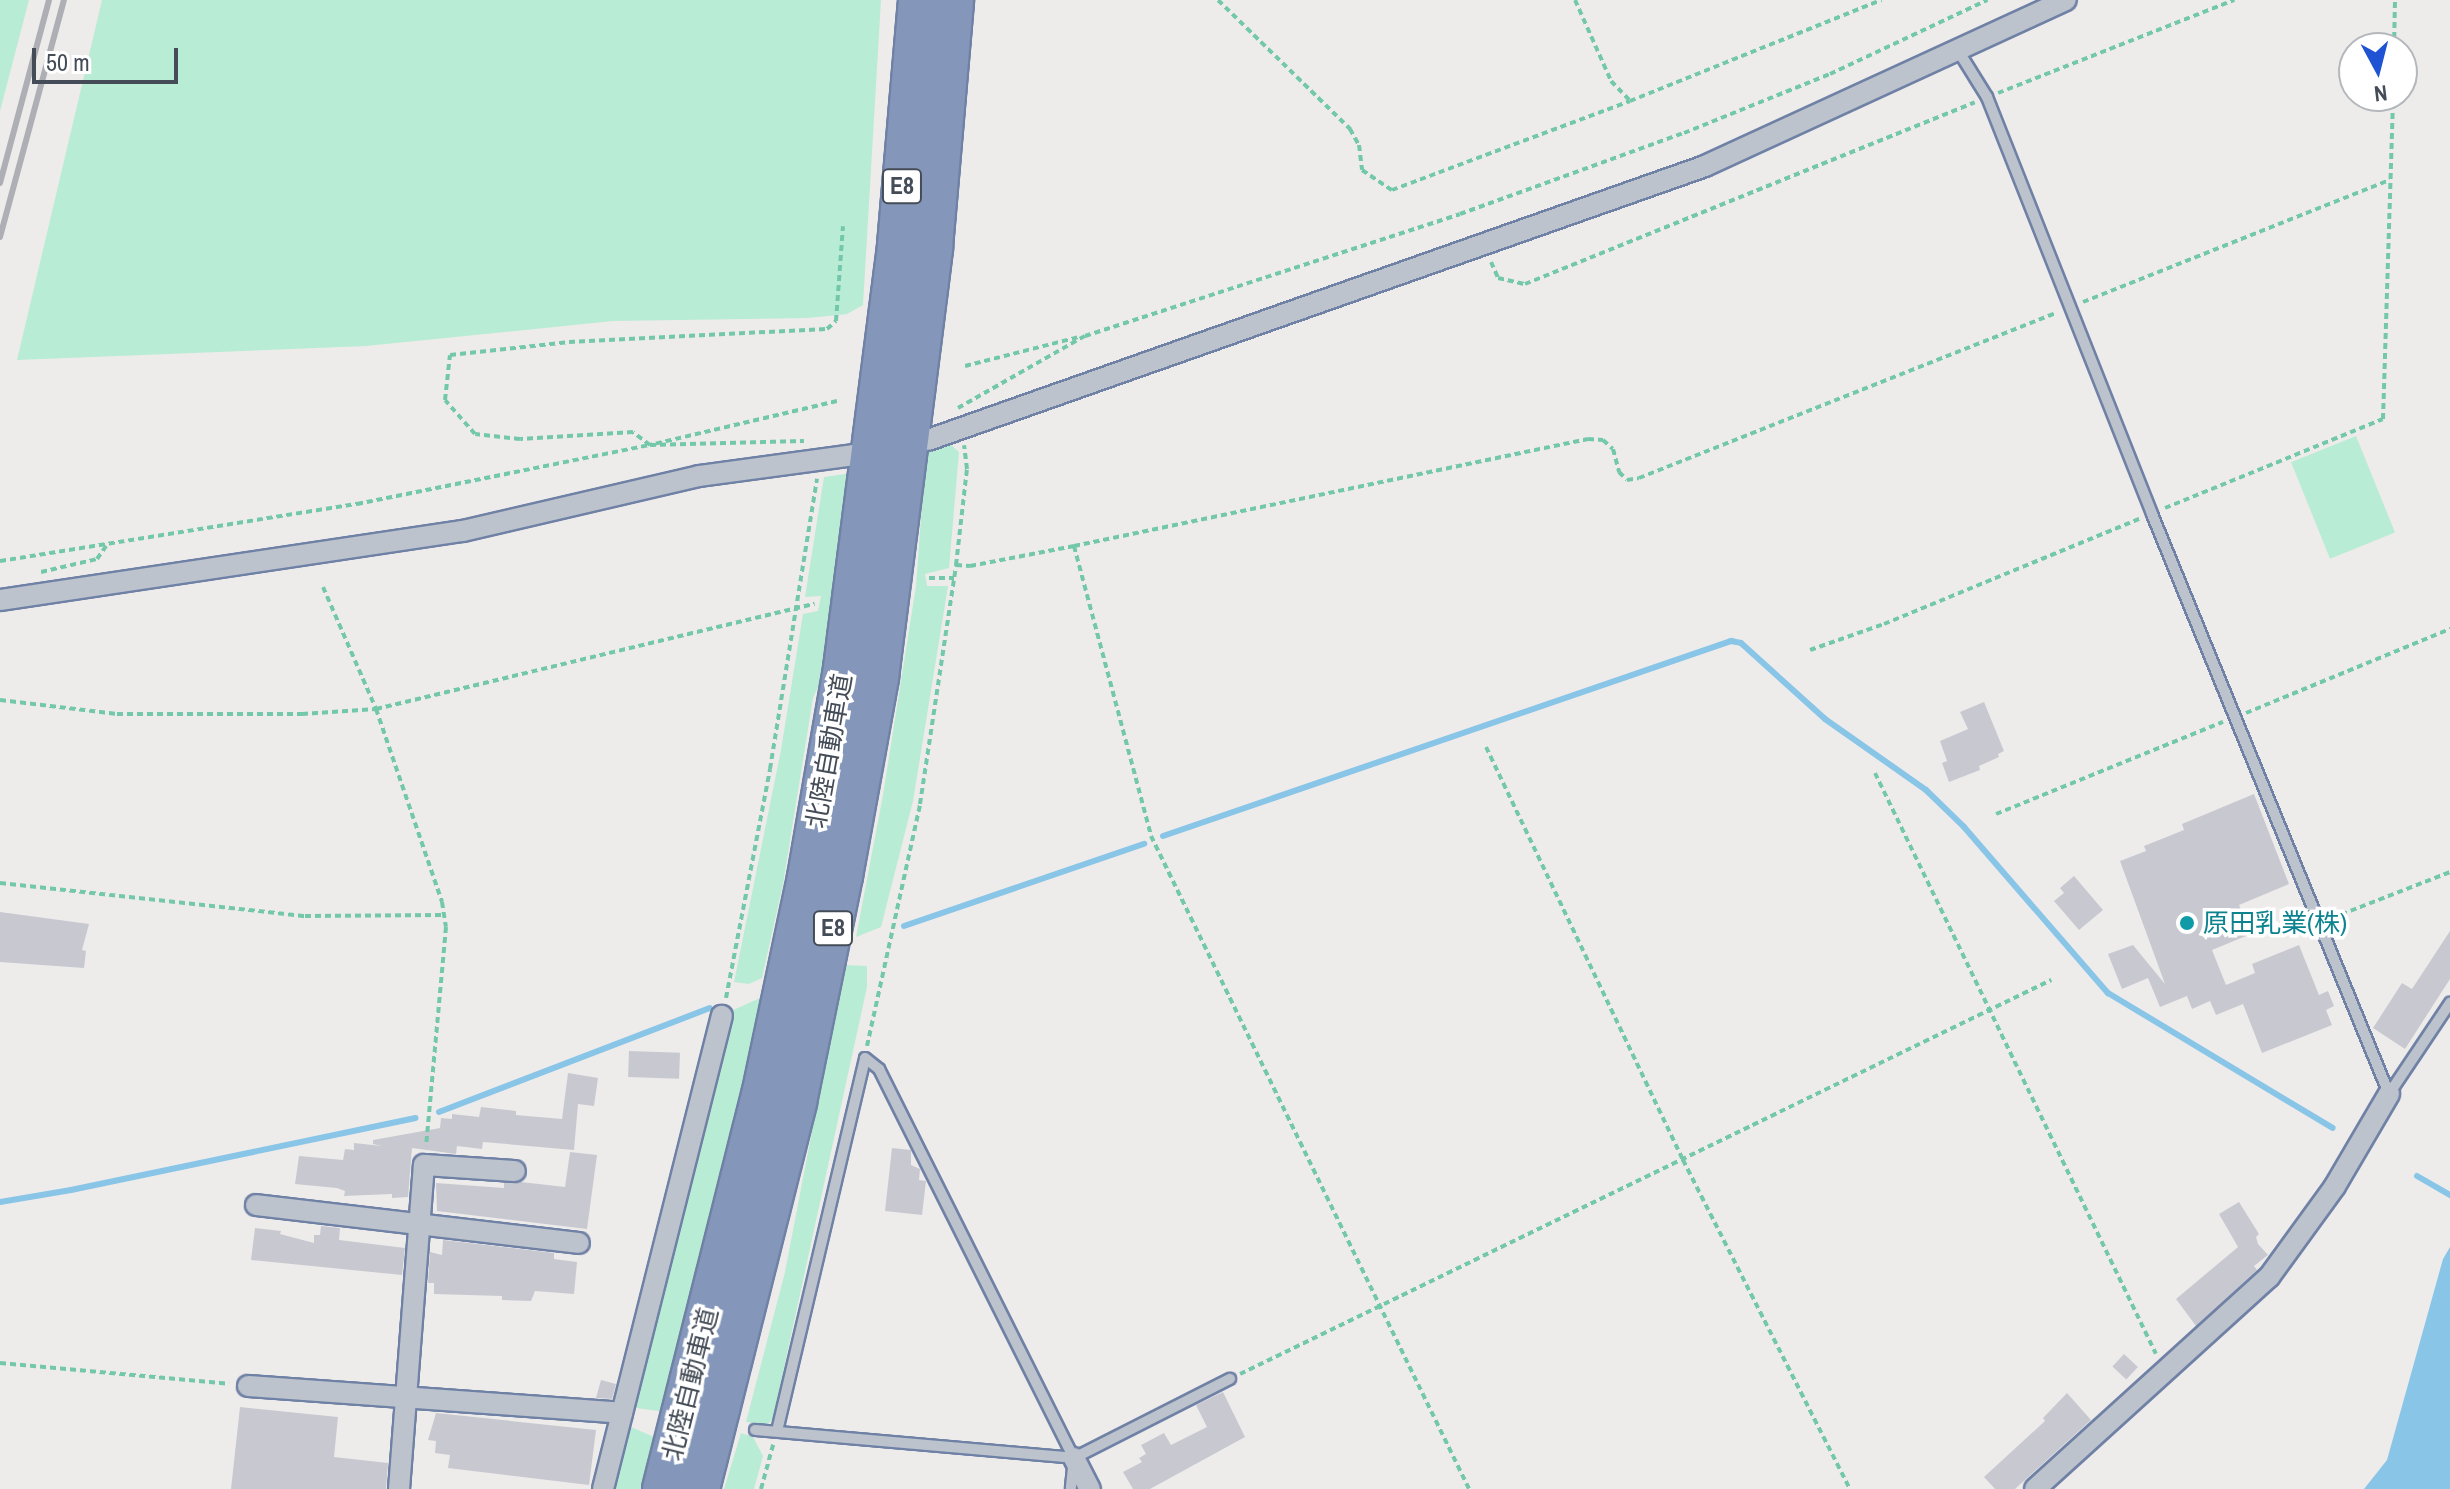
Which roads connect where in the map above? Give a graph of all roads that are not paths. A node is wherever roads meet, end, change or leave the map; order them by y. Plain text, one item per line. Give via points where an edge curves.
1 (918, 0) edge
2 (954, 0) edge
3 (2066, 0) edge
4 (1959, 52) junction
5 (942, 434) road end
6 (854, 455) dead end
7 (0, 600) edge
8 (2450, 1003) edge
9 (722, 1016) road end
10 (2389, 1094) junction
11 (515, 1171) dead end
12 (256, 1205) dead end
13 (419, 1224) junction
14 (579, 1243) dead end
15 (1230, 1379) road end
16 (248, 1386) road end
17 (405, 1399) junction
18 (622, 1413) junction
19 (755, 1430) dead end
20 (777, 1431) junction
21 (1074, 1458) junction
22 (399, 1489) edge
23 (603, 1489) edge
24 (662, 1489) edge
25 (700, 1489) edge
26 (1071, 1489) edge
27 (1090, 1489) edge
28 (2035, 1489) edge

1 - 24 highway, 北陸自動車道 / E8 via 897,245 843,668 762,1091
2 - 25 highway, 北陸自動車道 / E8 via 919,359 879,677 797,1102
3 - 4 street
4 - 5 street via 1705,166
4 - 10 lane via 1987,97
6 - 7 street via 699,476 463,531
8 - 10 lane
9 - 18 street
10 - 28 street via 2335,1186 2269,1277
11 - 13 street via 424,1165
12 - 13 street
13 - 14 street
13 - 17 street
15 - 21 lane
16 - 17 street
17 - 18 street
17 - 22 street
18 - 23 street
19 - 20 lane
20 - 21 lane
20 - 21 lane via 865,1058 879,1069
21 - 26 lane
21 - 27 street

